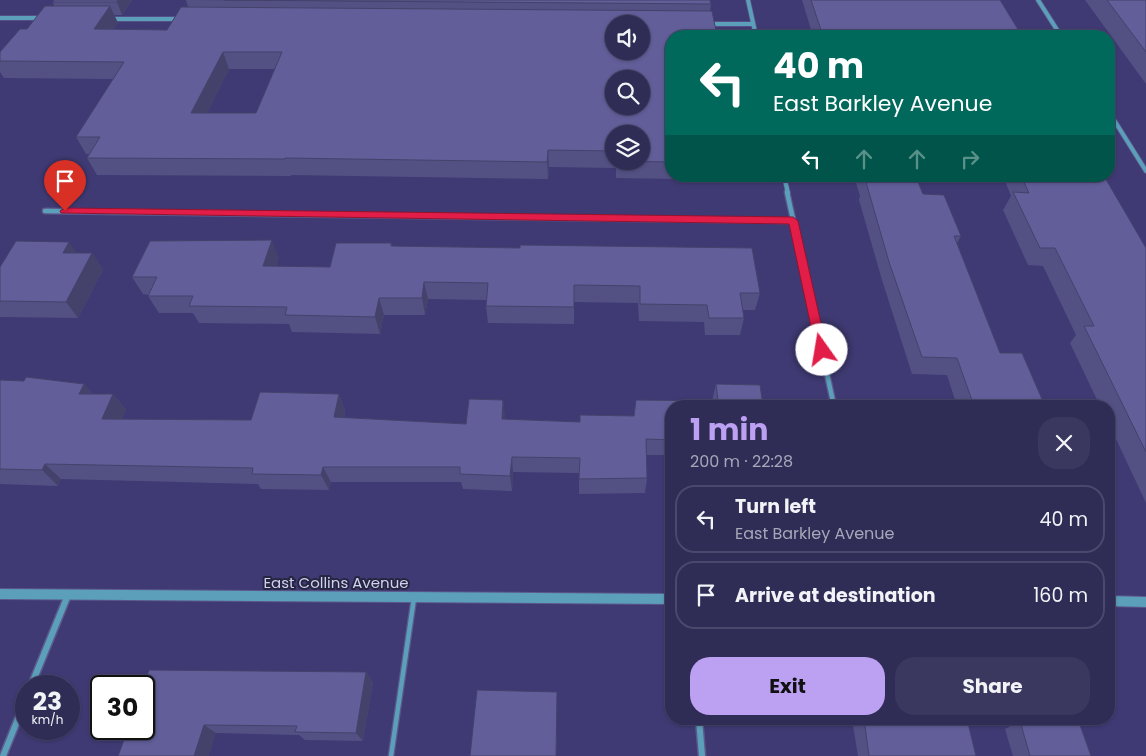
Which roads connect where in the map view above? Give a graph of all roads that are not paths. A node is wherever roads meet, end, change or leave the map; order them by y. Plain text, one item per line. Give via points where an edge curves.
1 (748, 0) edge
2 (1038, 0) edge
3 (0, 18) edge
4 (50, 18) edge
5 (109, 19) edge
6 (188, 20) edge
7 (704, 24) edge
8 (753, 24) junction
9 (754, 30) edge
10 (1057, 30) edge
11 (1115, 122) edge
12 (1146, 171) edge
13 (785, 182) edge
14 (45, 211) dead end
15 (793, 221) junction
16 (833, 400) edge
17 (0, 594) edge
18 (68, 595) junction
19 (414, 598) junction
20 (665, 599) edge
21 (1115, 601) edge
22 (1146, 602) edge
23 (35, 675) edge
24 (699, 725) edge
25 (15, 726) edge
26 (3, 756) edge
27 (391, 756) edge
28 (702, 756) edge

1 - 8 street
2 - 10 street
3 - 4 street
5 - 6 street
7 - 8 street
8 - 9 street
11 - 12 street
13 - 15 street
14 - 15 street
15 - 16 street
17 - 18 street, East Collins Avenue
18 - 19 street, East Collins Avenue
18 - 23 street
19 - 20 street, East Collins Avenue
19 - 27 lane
21 - 22 street
24 - 28 street
25 - 26 street

